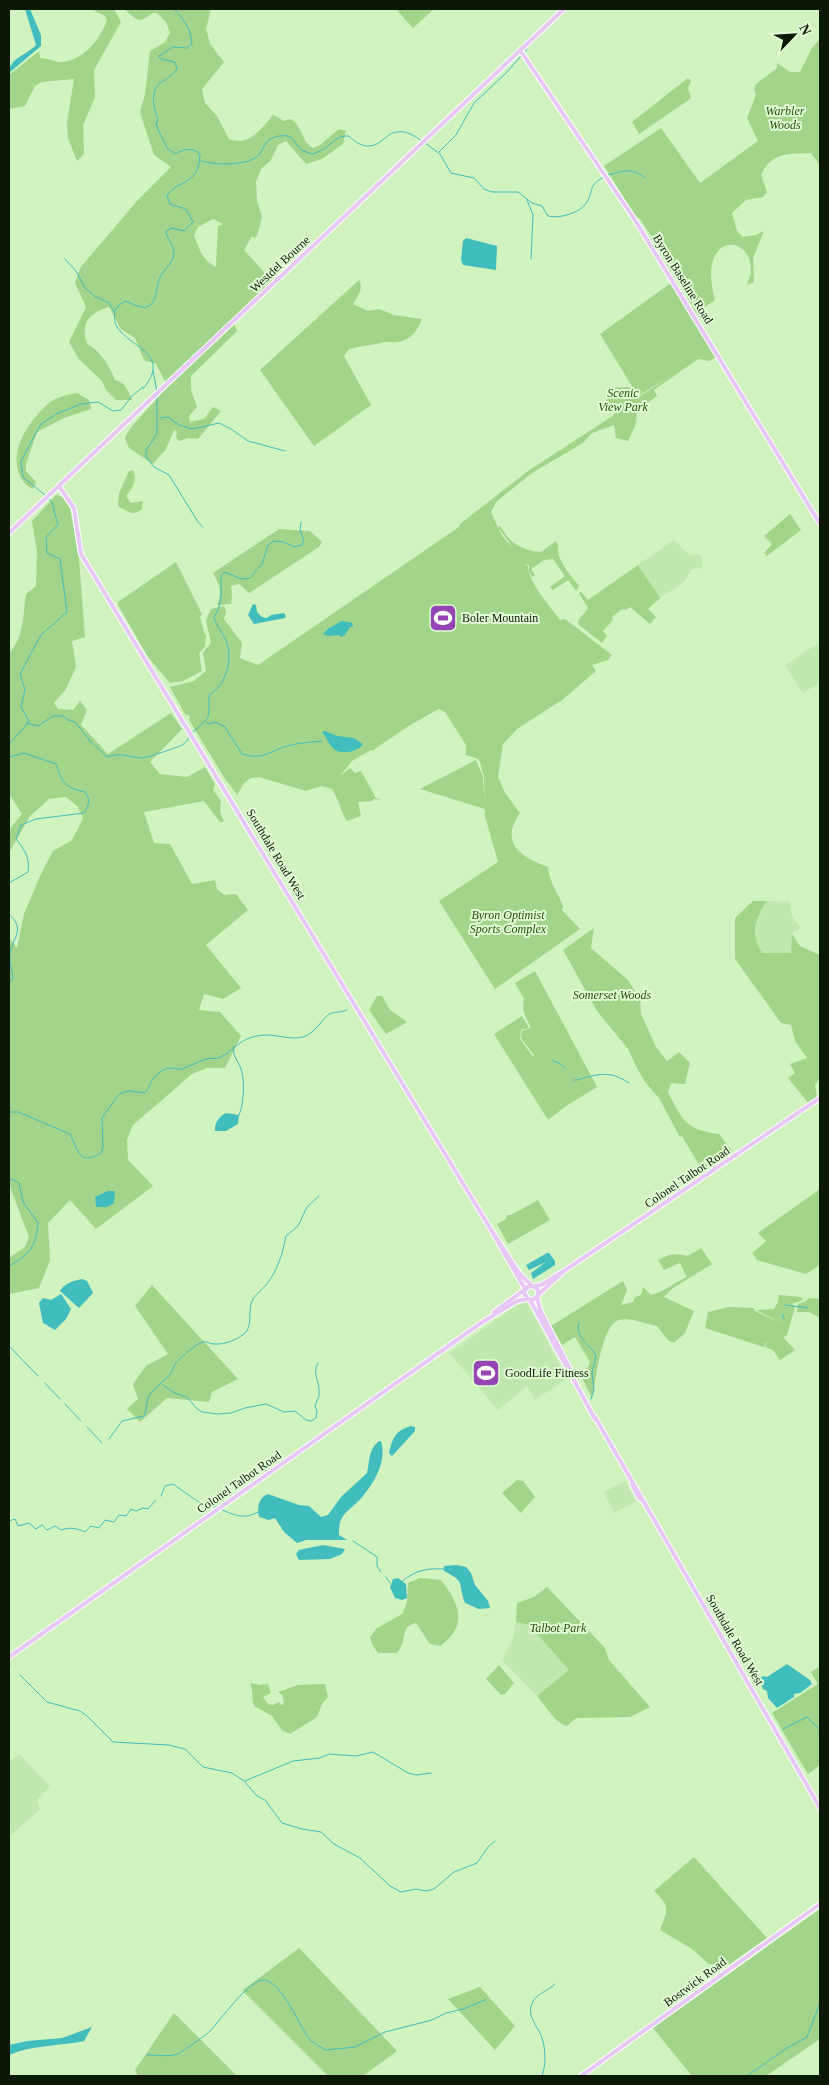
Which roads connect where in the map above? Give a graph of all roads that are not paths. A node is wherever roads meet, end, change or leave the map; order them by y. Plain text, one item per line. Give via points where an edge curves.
1 (564, 9) edge
2 (520, 50) junction
3 (59, 486) junction
4 (820, 524) edge
5 (9, 533) edge
6 (820, 1098) edge
7 (490, 1228) junction
8 (564, 1271) junction
9 (533, 1286) junction
10 (525, 1289) junction
11 (538, 1296) junction
12 (529, 1300) junction
13 (481, 1323) junction
14 (572, 1376) junction
15 (9, 1657) edge
16 (810, 1789) junction
17 (820, 1803) edge
18 (820, 1808) edge
19 (820, 1904) edge
20 (581, 2076) edge

1 - 2 main road, Westdel Bourne
2 - 3 main road, Westdel Bourne
2 - 4 main road, Byron Baseline Road via 635,220
3 - 5 main road, Westdel Bourne
3 - 7 main road, Southdale Road West via 74,508 81,554
6 - 8 main road, Colonel Talbot Road
7 - 9 main road, Southdale Road West via 519,1273
7 - 10 main road, Southdale Road West
8 - 9 main road, Colonel Talbot Road
8 - 11 main road, Colonel Talbot Road
9 - 10 main road
9 - 11 main road via 538,1290
10 - 12 main road via 524,1296
10 - 13 main road, Colonel Talbot Road
11 - 12 main road
11 - 14 main road, Southdale Road West via 540,1310
12 - 13 main road, Colonel Talbot Road via 517,1301
12 - 14 main road, Southdale Road West
13 - 15 main road, Colonel Talbot Road
14 - 16 main road, Southdale Road West
16 - 17 main road, Southdale Road West
16 - 18 main road, Southdale Road West
19 - 20 main road, Bostwick Road

